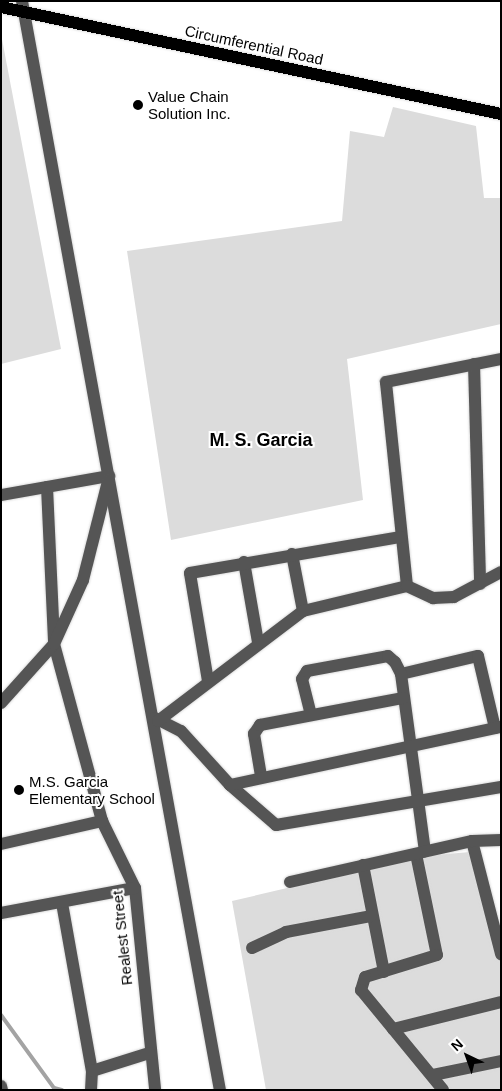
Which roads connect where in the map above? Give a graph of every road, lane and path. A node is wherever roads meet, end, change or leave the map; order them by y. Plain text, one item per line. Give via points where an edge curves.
1 (1, 7) edge
2 (23, 8) edge
3 (501, 114) edge
4 (501, 359) edge
5 (474, 364) junction
6 (109, 476) junction
7 (48, 487) junction
8 (1, 495) edge
9 (401, 537) junction
10 (292, 554) junction
11 (244, 562) junction
12 (501, 572) edge
13 (480, 584) junction
14 (407, 586) junction
15 (303, 611) junction
16 (258, 642) junction
17 (54, 644) junction
18 (401, 674) junction
19 (208, 681) junction
20 (403, 698) junction
21 (1, 703) edge
22 (311, 715) junction
23 (156, 719) junction
24 (498, 727) edge
25 (409, 743) junction
26 (261, 776) junction
27 (230, 785) junction
28 (501, 787) edge
29 (416, 800) junction
30 (102, 821) junction
31 (501, 840) edge
32 (472, 841) junction
33 (1, 844) edge
34 (420, 852) junction
35 (363, 865) junction
36 (290, 882) dead end
37 (135, 888) junction
38 (62, 903) junction
39 (1, 913) edge
40 (371, 916) junction
41 (252, 948) dead end
42 (501, 954) edge
43 (384, 972) junction
44 (501, 1002) edge
45 (393, 1029) junction
46 (149, 1053) junction
47 (501, 1061) edge
48 (92, 1071) junction
49 (433, 1075) junction
50 (91, 1090) edge
51 (155, 1090) edge
52 (220, 1090) edge
53 (443, 1090) edge

1 - 2 main road, Circumferential Road
2 - 3 main road, Circumferential Road
2 - 6 street
4 - 5 street
5 - 9 street via 386,382
5 - 13 street
6 - 7 street
6 - 17 street via 83,580
6 - 23 street
7 - 8 street
7 - 17 street, Realest Street
9 - 10 street
9 - 14 street
10 - 11 street
10 - 15 street
11 - 16 street
11 - 19 street via 190,573
12 - 13 street
13 - 14 street via 454,597 433,598
14 - 15 street
15 - 16 street
16 - 19 street
17 - 21 street
17 - 30 street, Realest Street
18 - 20 street
18 - 22 street via 388,656 307,671 302,679
18 - 24 street via 478,656
19 - 23 street
20 - 22 street
20 - 25 street
22 - 26 street via 254,728
23 - 27 street via 181,731
23 - 52 street
24 - 25 street
25 - 26 street
25 - 29 street
26 - 27 street
27 - 29 street via 276,825
28 - 29 street
29 - 34 street
30 - 33 street
30 - 37 street, Realest Street
31 - 32 street
32 - 34 street
32 - 42 street
34 - 35 street
34 - 43 street via 437,955
35 - 36 street
35 - 40 street
37 - 38 street
37 - 46 street, Realest Street
38 - 39 street
38 - 48 street
40 - 41 street via 286,932
40 - 43 street
43 - 45 street via 365,977 360,990
44 - 45 street
45 - 49 street
46 - 48 street
46 - 51 street, Realest Street
47 - 49 street
48 - 50 street
49 - 53 street

